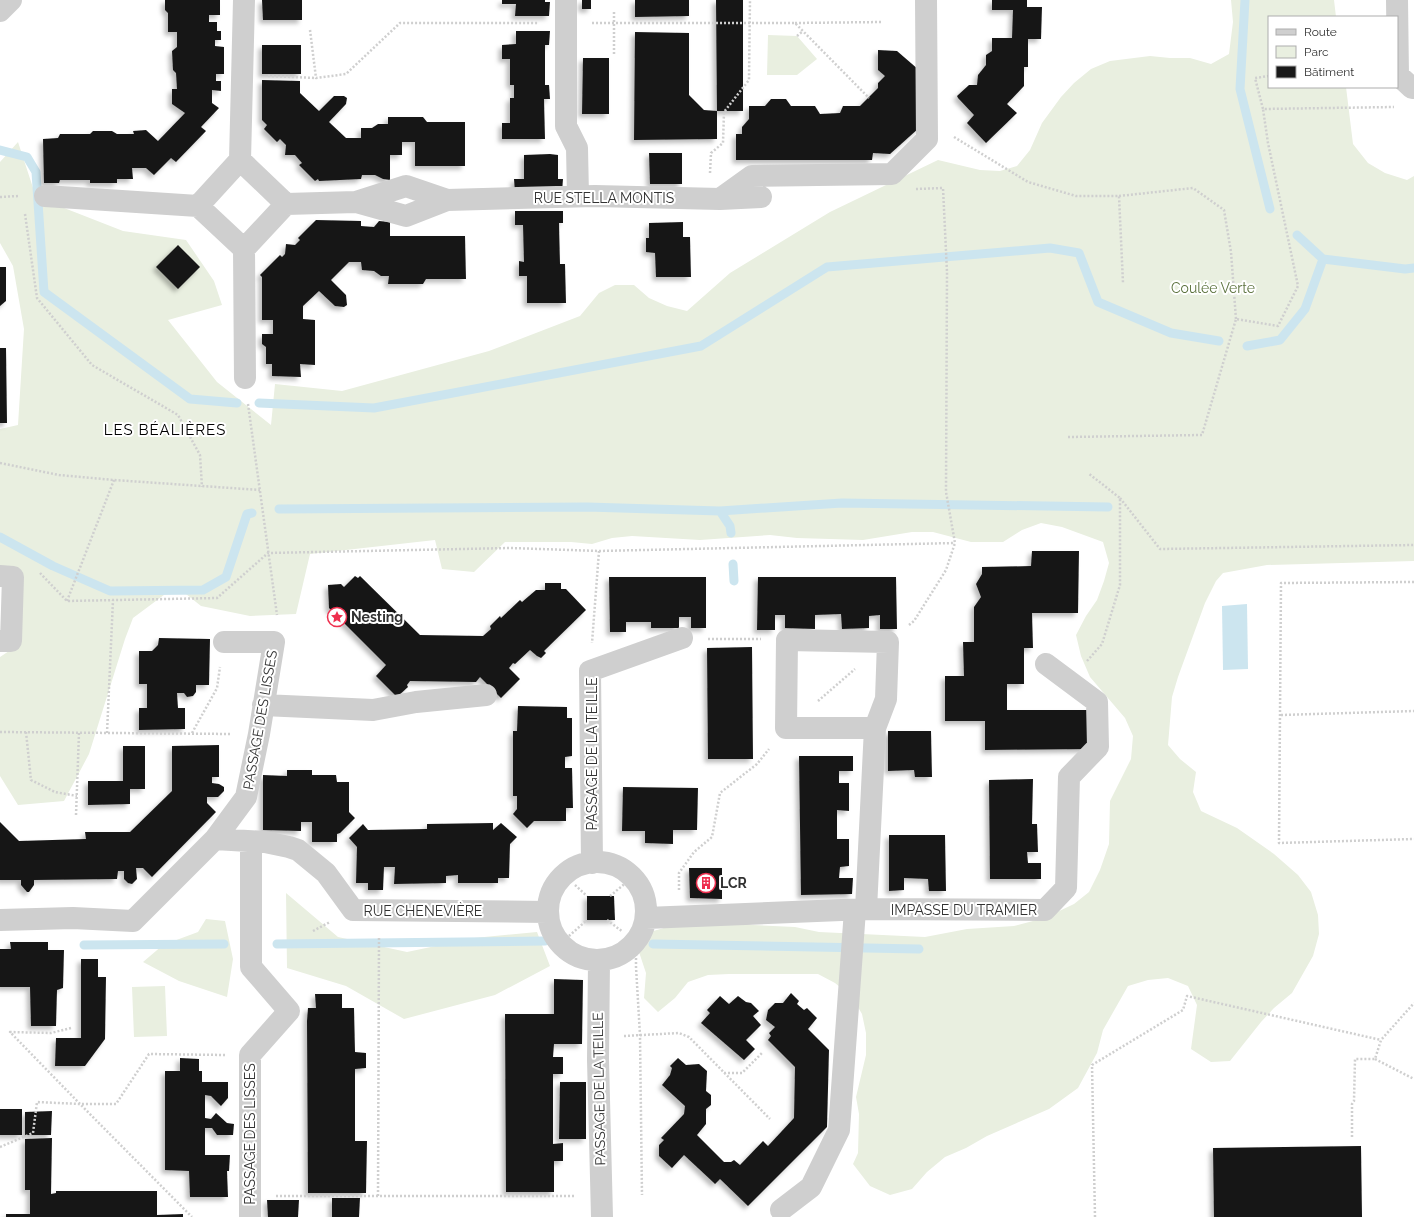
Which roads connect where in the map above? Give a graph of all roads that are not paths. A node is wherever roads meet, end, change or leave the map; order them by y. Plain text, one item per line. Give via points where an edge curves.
1 (10, 0) edge
2 (244, 0) edge
3 (566, 0) edge
4 (926, 0) edge
5 (1397, 0) edge
6 (0, 11) edge
7 (1397, 16) edge
8 (1398, 75) edge
9 (1414, 88) edge
10 (240, 160) junction
11 (45, 196) dead end
12 (578, 196) junction
13 (761, 197) dead end
14 (714, 199) junction
15 (286, 204) junction
16 (198, 206) junction
17 (244, 249) junction
18 (245, 378) road end
19 (0, 576) edge
20 (682, 638) dead end
21 (0, 641) edge
22 (224, 642) road end
23 (1046, 664) dead end
24 (486, 695) dead end
25 (263, 705) junction
26 (875, 728) junction
27 (215, 839) junction
28 (251, 842) junction
29 (592, 863) junction
30 (860, 909) junction
31 (548, 912) junction
32 (646, 918) junction
33 (0, 920) edge
34 (598, 961) junction
35 (250, 1206) edge
36 (781, 1210) dead end
37 (602, 1217) edge

1 - 6 street
2 - 10 street
3 - 12 street via 566,126 577,148
4 - 14 street via 927,140 892,174 752,176
5 - 7 street
8 - 9 street
10 - 15 street
10 - 16 street
11 - 16 street
12 - 14 street, RUE STELLA MONTIS
12 - 15 street, RUE STELLA MONTIS via 447,200 406,216 356,202
13 - 14 street, RUE STELLA MONTIS
15 - 17 street
16 - 17 street
17 - 18 street
19 - 21 street via 13,577 11,641
20 - 29 street, PASSAGE DE LA TEILLE via 590,671
22 - 25 street, PASSAGE DES LISSES via 274,642
23 - 30 street, IMPASSE DU TRAMIER via 1097,702 1098,747 1069,778 1066,888 1045,910
24 - 25 street via 416,702 373,710
25 - 27 street, PASSAGE DES LISSES via 246,796
26 - 26 street via 886,699 888,642 787,640 786,728
26 - 30 street
27 - 28 street, RUE CHENEVIÈRE
27 - 33 street via 133,921 73,918
28 - 31 street, RUE CHENEVIÈRE via 282,845 298,850 326,873 353,910
28 - 35 street, PASSAGE DES LISSES via 251,967 290,1011 250,1055
29 - 31 street via 573,869 556,885 550,898
29 - 32 street via 614,865 633,877 646,901
30 - 32 street, IMPASSE DU TRAMIER
30 - 36 street via 839,1130 811,1187
31 - 34 street via 552,929 560,944 584,959
32 - 34 street via 636,942 625,952
34 - 37 street, PASSAGE DE LA TEILLE

